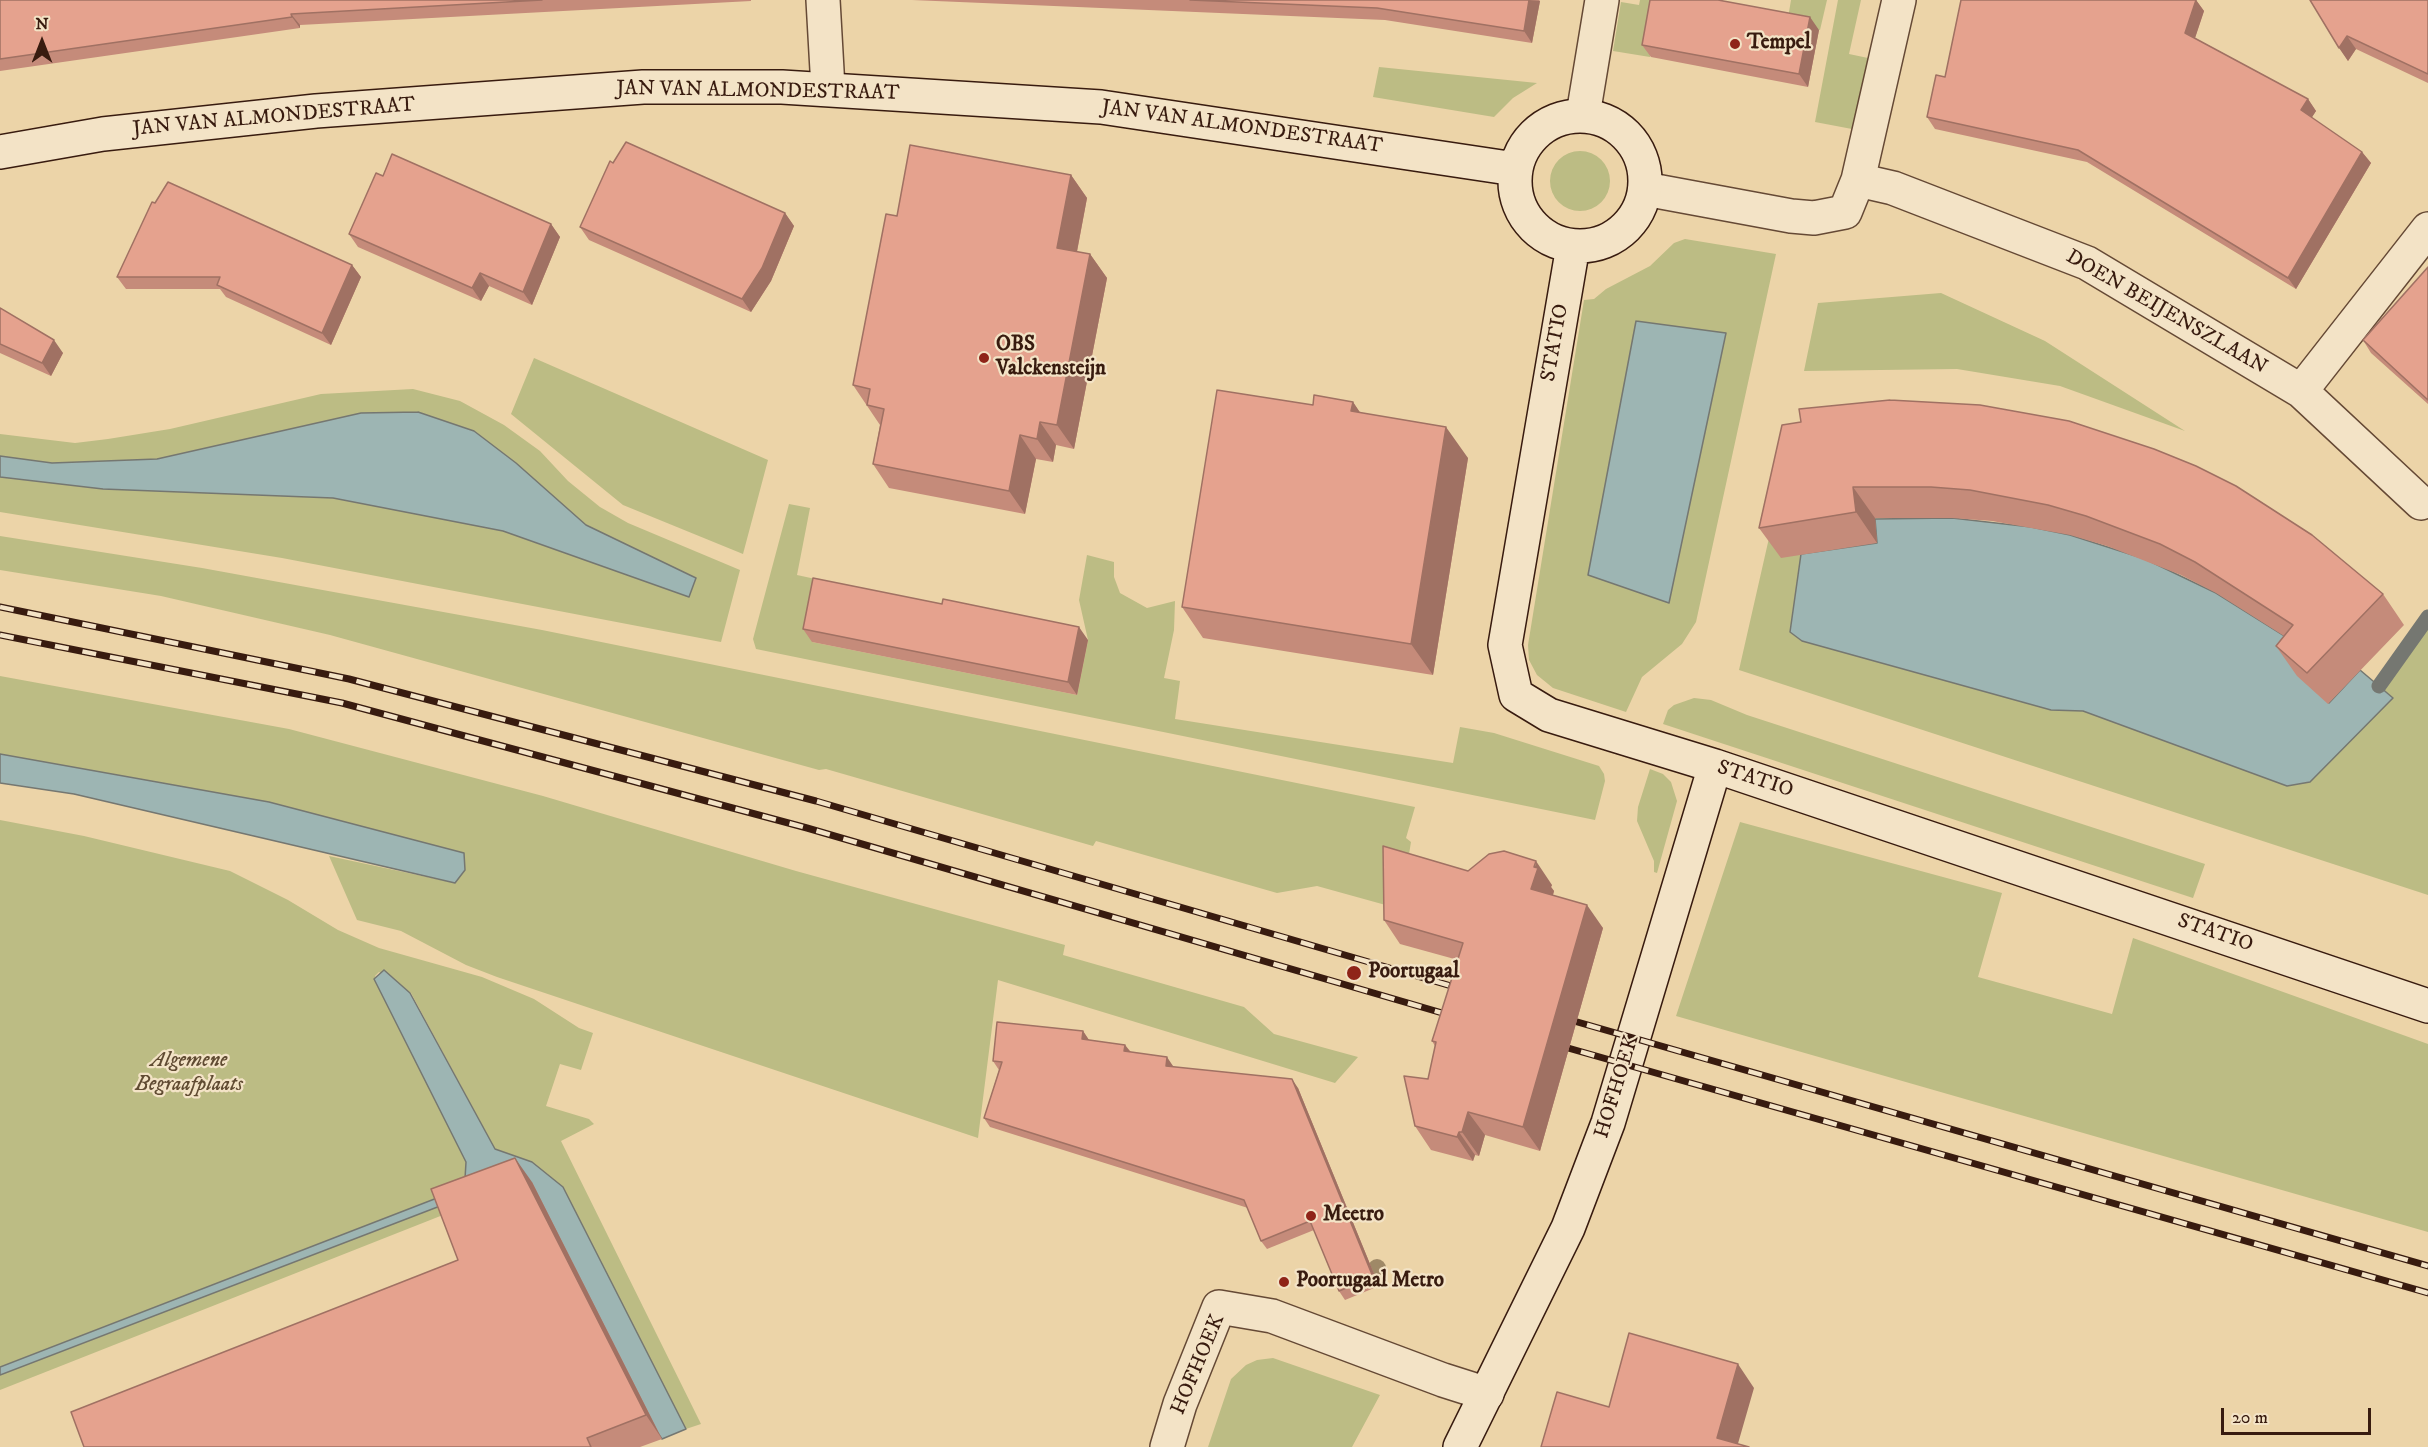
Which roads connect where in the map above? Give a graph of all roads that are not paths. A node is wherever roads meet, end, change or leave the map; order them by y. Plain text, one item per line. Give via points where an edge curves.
1 (823, 0) edge
2 (1602, 0) edge
3 (1899, 0) edge
4 (828, 88) junction
5 (1583, 115) junction
6 (0, 152) edge
7 (1515, 169) junction
8 (1858, 180) junction
9 (1645, 189) junction
10 (2428, 229) edge
11 (1573, 246) junction
12 (2301, 391) junction
13 (2421, 503) dead end
14 (1715, 766) junction
15 (2428, 1006) edge
16 (1487, 1394) junction
17 (1167, 1447) edge
18 (1460, 1447) edge

1 - 4 street
2 - 5 street
3 - 8 street
4 - 6 street, JAN VAN ALMONDESTRAAT via 643,87 316,111 103,134
4 - 7 street, JAN VAN ALMONDESTRAAT via 1101,107
5 - 7 street via 1567,116 1539,129 1520,154
5 - 9 street via 1601,118 1630,138 1645,171
7 - 11 street via 1516,199 1532,226 1544,236
8 - 9 street via 1845,212 1814,218
8 - 12 street, DOEN BEIJENSZLAAN via 1893,188 2087,263
9 - 11 street via 1640,206 1620,232 1590,246
10 - 12 street
11 - 14 street, STATIO via 1505,645 1515,695 1549,715
12 - 13 street, DOEN BEIJENSZLAAN
14 - 15 street, STATIO
14 - 16 street, HOFHOEK via 1608,1123 1568,1228
16 - 17 street, HOFHOEK via 1272,1316 1219,1307
16 - 18 street, HOFHOEK

